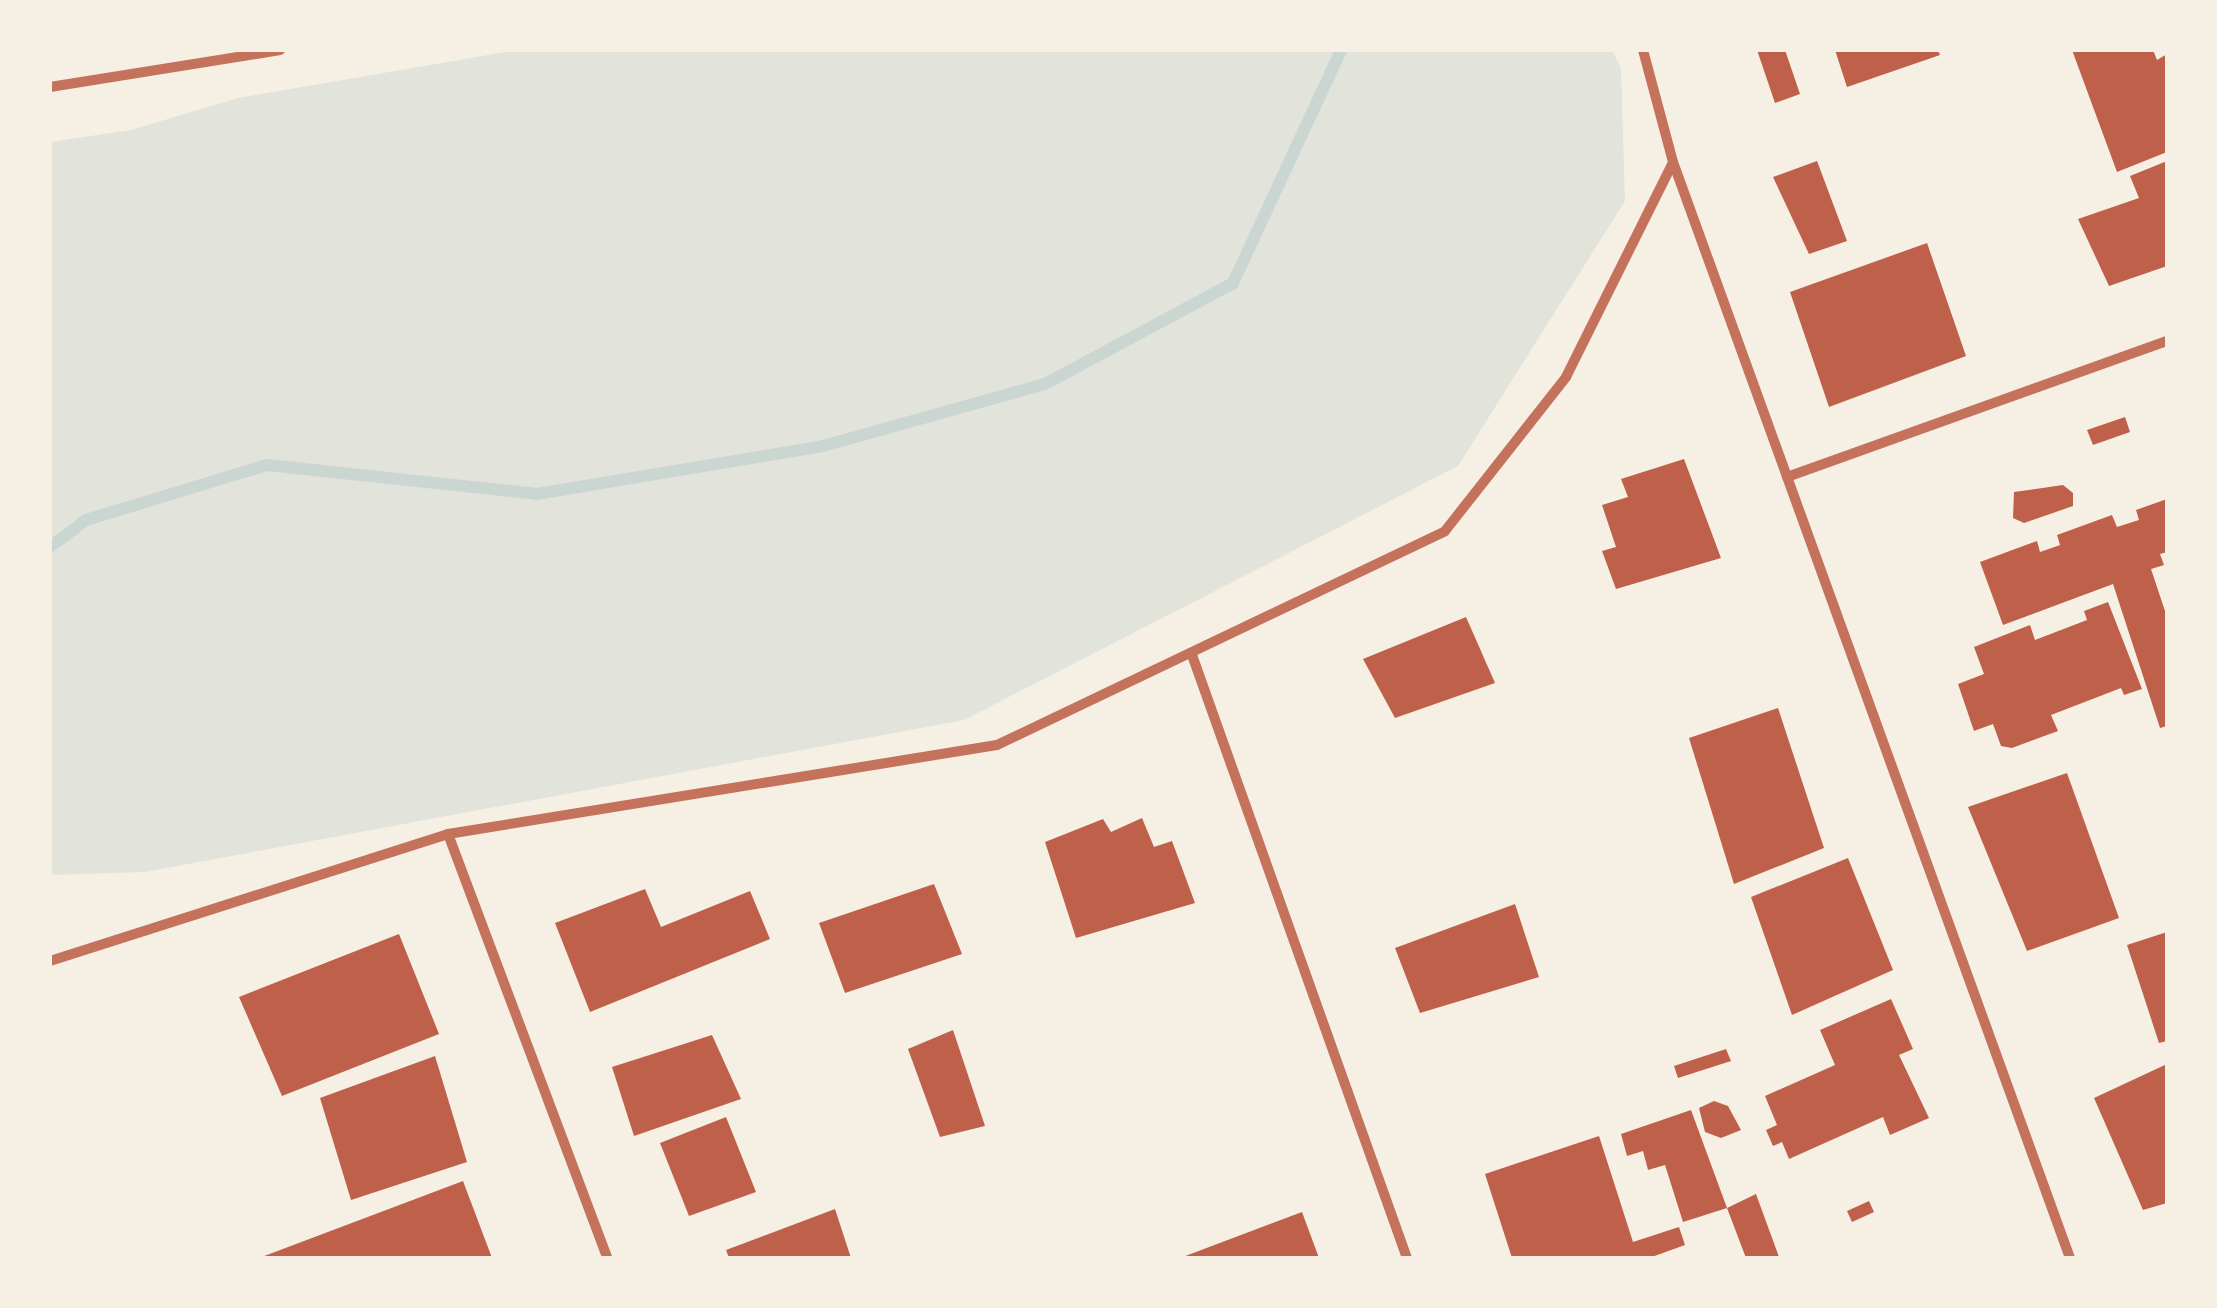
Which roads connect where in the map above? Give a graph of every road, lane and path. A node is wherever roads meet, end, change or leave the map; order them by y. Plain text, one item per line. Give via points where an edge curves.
1 (280, 50) edge
2 (1643, 50) edge
3 (50, 87) edge
4 (1673, 162) junction
5 (2167, 341) edge
6 (1787, 477) junction
7 (1192, 655) junction
8 (448, 834) junction
9 (50, 961) edge
10 (607, 1258) edge
11 (1407, 1258) edge
12 (2070, 1258) edge

1 - 3 street
2 - 4 street
4 - 6 street
4 - 7 street via 1566,377 1445,530
5 - 6 street
6 - 12 street
7 - 8 street via 996,745
7 - 11 street
8 - 9 street
8 - 10 street

